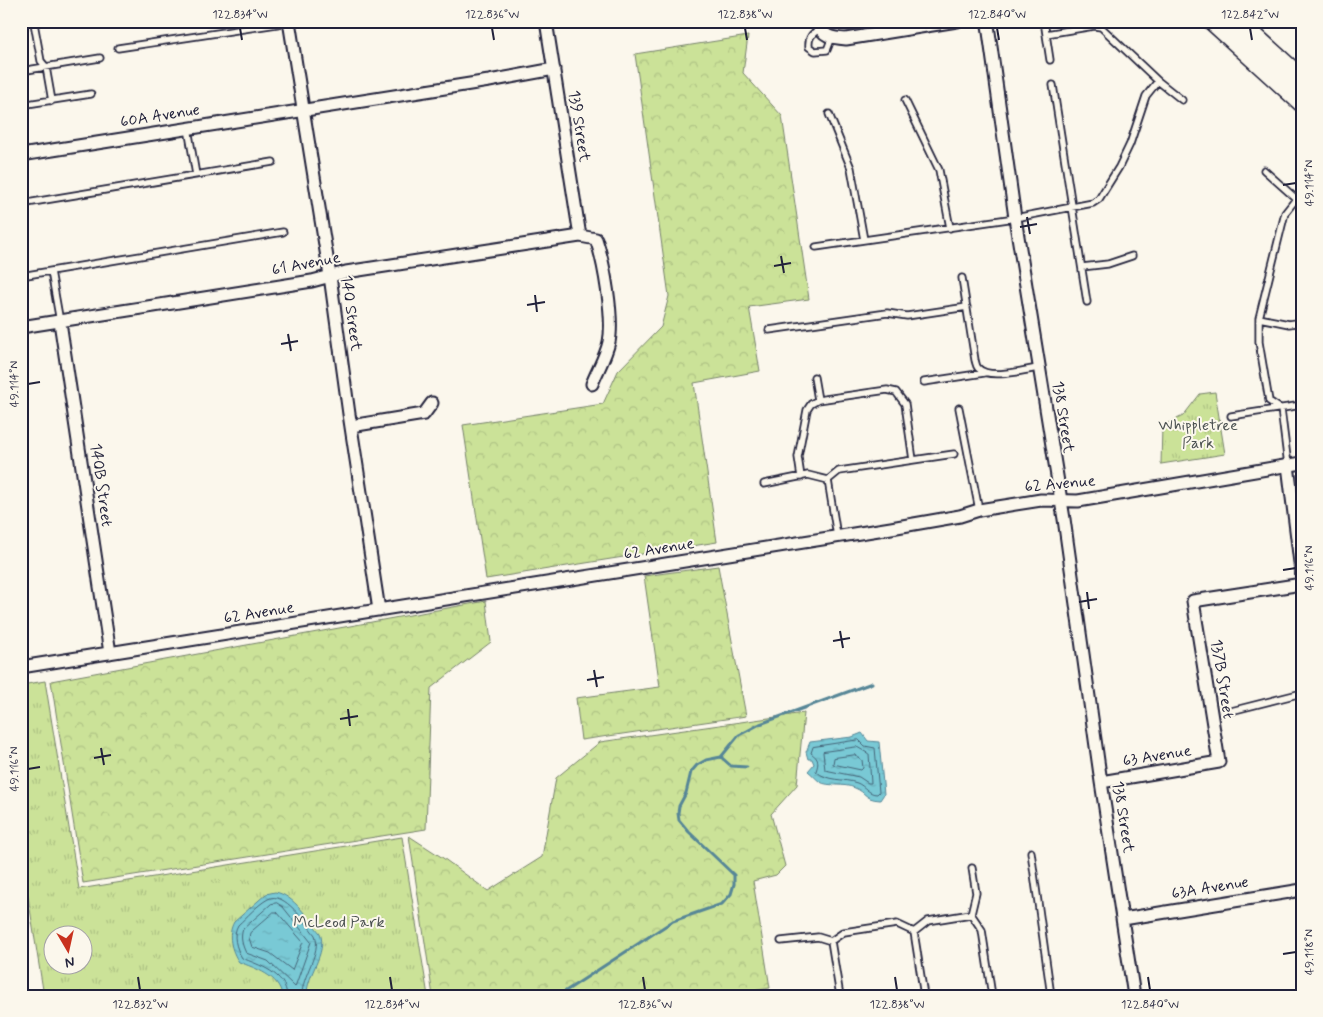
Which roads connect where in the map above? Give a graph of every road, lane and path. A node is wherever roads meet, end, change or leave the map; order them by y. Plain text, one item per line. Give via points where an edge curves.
1 (546, 21) edge
2 (957, 21) edge
3 (985, 21) edge
4 (1044, 21) edge
5 (1213, 21) edge
6 (1237, 21) edge
7 (290, 22) edge
8 (34, 23) dead end
9 (900, 26) edge
10 (824, 31) edge
11 (1046, 34) junction
12 (118, 48) dead end
13 (100, 58) dead end
14 (1050, 60) dead end
15 (46, 67) junction
16 (554, 69) junction
17 (21, 71) edge
18 (1302, 80) edge
19 (1158, 81) junction
20 (1054, 85) dead end
21 (91, 94) dead end
22 (906, 100) dead end
23 (1182, 100) dead end
24 (52, 101) junction
25 (1302, 102) edge
26 (21, 106) edge
27 (303, 110) junction
28 (830, 114) dead end
29 (188, 128) junction
30 (21, 155) edge
31 (273, 162) dead end
32 (1264, 170) dead end
33 (196, 175) junction
34 (1296, 199) junction
35 (21, 204) edge
36 (1302, 204) edge
37 (1072, 208) junction
38 (1014, 218) junction
39 (950, 228) junction
40 (283, 232) dead end
41 (580, 236) junction
42 (864, 240) junction
43 (816, 247) dead end
44 (1132, 256) dead end
45 (1082, 267) junction
46 (50, 271) junction
47 (21, 276) edge
48 (330, 276) junction
49 (962, 278) dead end
50 (1087, 302) dead end
51 (967, 307) junction
52 (1259, 318) junction
53 (60, 322) junction
54 (1302, 322) edge
55 (21, 327) edge
56 (768, 330) dead end
57 (1038, 368) junction
58 (984, 372) junction
59 (814, 377) dead end
60 (924, 382) dead end
61 (592, 384) dead end
62 (818, 400) junction
63 (432, 403) dead end
64 (1302, 405) edge
65 (959, 408) dead end
66 (1281, 409) junction
67 (1231, 416) dead end
68 (351, 426) junction
69 (954, 454) dead end
70 (912, 460) junction
71 (1302, 463) edge
72 (1288, 465) junction
73 (801, 477) junction
74 (828, 480) junction
75 (764, 484) dead end
76 (1061, 501) junction
77 (979, 510) junction
78 (837, 536) junction
79 (1302, 579) edge
80 (1302, 584) edge
81 (379, 610) junction
82 (110, 653) junction
83 (21, 667) edge
84 (1302, 693) edge
85 (1231, 711) dead end
86 (1218, 762) joint
87 (1101, 782) junction
88 (1031, 852) dead end
89 (972, 868) dead end
90 (1302, 890) edge
91 (971, 914) junction
92 (1123, 919) junction
93 (914, 932) junction
94 (831, 941) junction
95 (781, 942) dead end
96 (840, 996) edge
97 (924, 996) edge
98 (992, 996) edge
99 (1051, 996) edge
100 (1134, 996) edge

1 - 16 street, 139 Street
2 - 9 street
3 - 38 street, 138 Street
4 - 11 lane
5 - 25 main road
6 - 18 main road
7 - 12 lane
7 - 27 street, 140 Street
8 - 15 lane via 41,61
9 - 10 street via 846,39
11 - 14 lane
11 - 19 lane via 1101,27
13 - 15 lane
15 - 17 lane
15 - 24 lane
16 - 27 street, 60A Avenue
16 - 41 street, 139 Street
19 - 23 lane
19 - 37 lane via 1146,96 1130,144 1099,199
20 - 37 lane
21 - 24 lane
22 - 39 lane via 939,170
24 - 26 lane
27 - 29 street, 60A Avenue
27 - 48 street, 140 Street
28 - 42 lane via 851,168
29 - 30 street, 60A Avenue
29 - 33 lane
31 - 33 lane
32 - 34 lane
33 - 35 lane
34 - 36 lane
34 - 52 lane via 1285,213
37 - 38 lane
37 - 45 lane
38 - 39 lane
38 - 57 street, 138 Street
39 - 42 lane
40 - 46 lane
41 - 48 street, 61 Avenue
41 - 61 street, 61 Avenue via 596,238 612,324 609,343
42 - 43 lane
44 - 45 lane via 1108,264
45 - 50 lane
46 - 47 lane
46 - 53 lane
48 - 53 street, 61 Avenue
48 - 68 street, 140 Street
49 - 51 lane
51 - 56 lane via 907,316 888,313
51 - 58 lane via 975,360
52 - 54 lane via 1289,324
52 - 66 lane via 1259,342 1269,401
53 - 55 street, 61 Avenue
53 - 82 street, 140B Street
57 - 58 lane via 992,374
57 - 76 street, 138 Street
58 - 60 lane
59 - 62 lane
62 - 70 lane via 887,390 896,392 905,404
62 - 73 lane via 807,410 798,457
63 - 68 street via 424,414
64 - 66 lane
65 - 77 lane
66 - 67 lane
66 - 72 lane
68 - 81 street, 140 Street
69 - 70 lane
70 - 74 lane via 840,471
71 - 72 street, 62 Avenue
72 - 76 street, 62 Avenue via 1078,501
72 - 79 street
73 - 74 lane via 808,475
73 - 75 lane
74 - 78 lane
76 - 77 street, 62 Avenue via 1041,500
76 - 87 street, 138 Street
77 - 78 street, 62 Avenue
78 - 81 street, 62 Avenue
80 - 86 street, 137B Street via 1193,601
81 - 82 street, 62 Avenue
82 - 83 street, 62 Avenue
84 - 85 lane
86 - 87 street, 63 Avenue
87 - 92 street, 138 Street
88 - 99 lane
89 - 91 lane via 976,893
90 - 92 street, 63A Avenue
91 - 93 lane via 928,920
91 - 98 lane via 982,930
92 - 100 street, 138 Street
93 - 94 lane via 897,924 844,932
93 - 97 lane
94 - 95 lane via 818,936
94 - 96 lane

